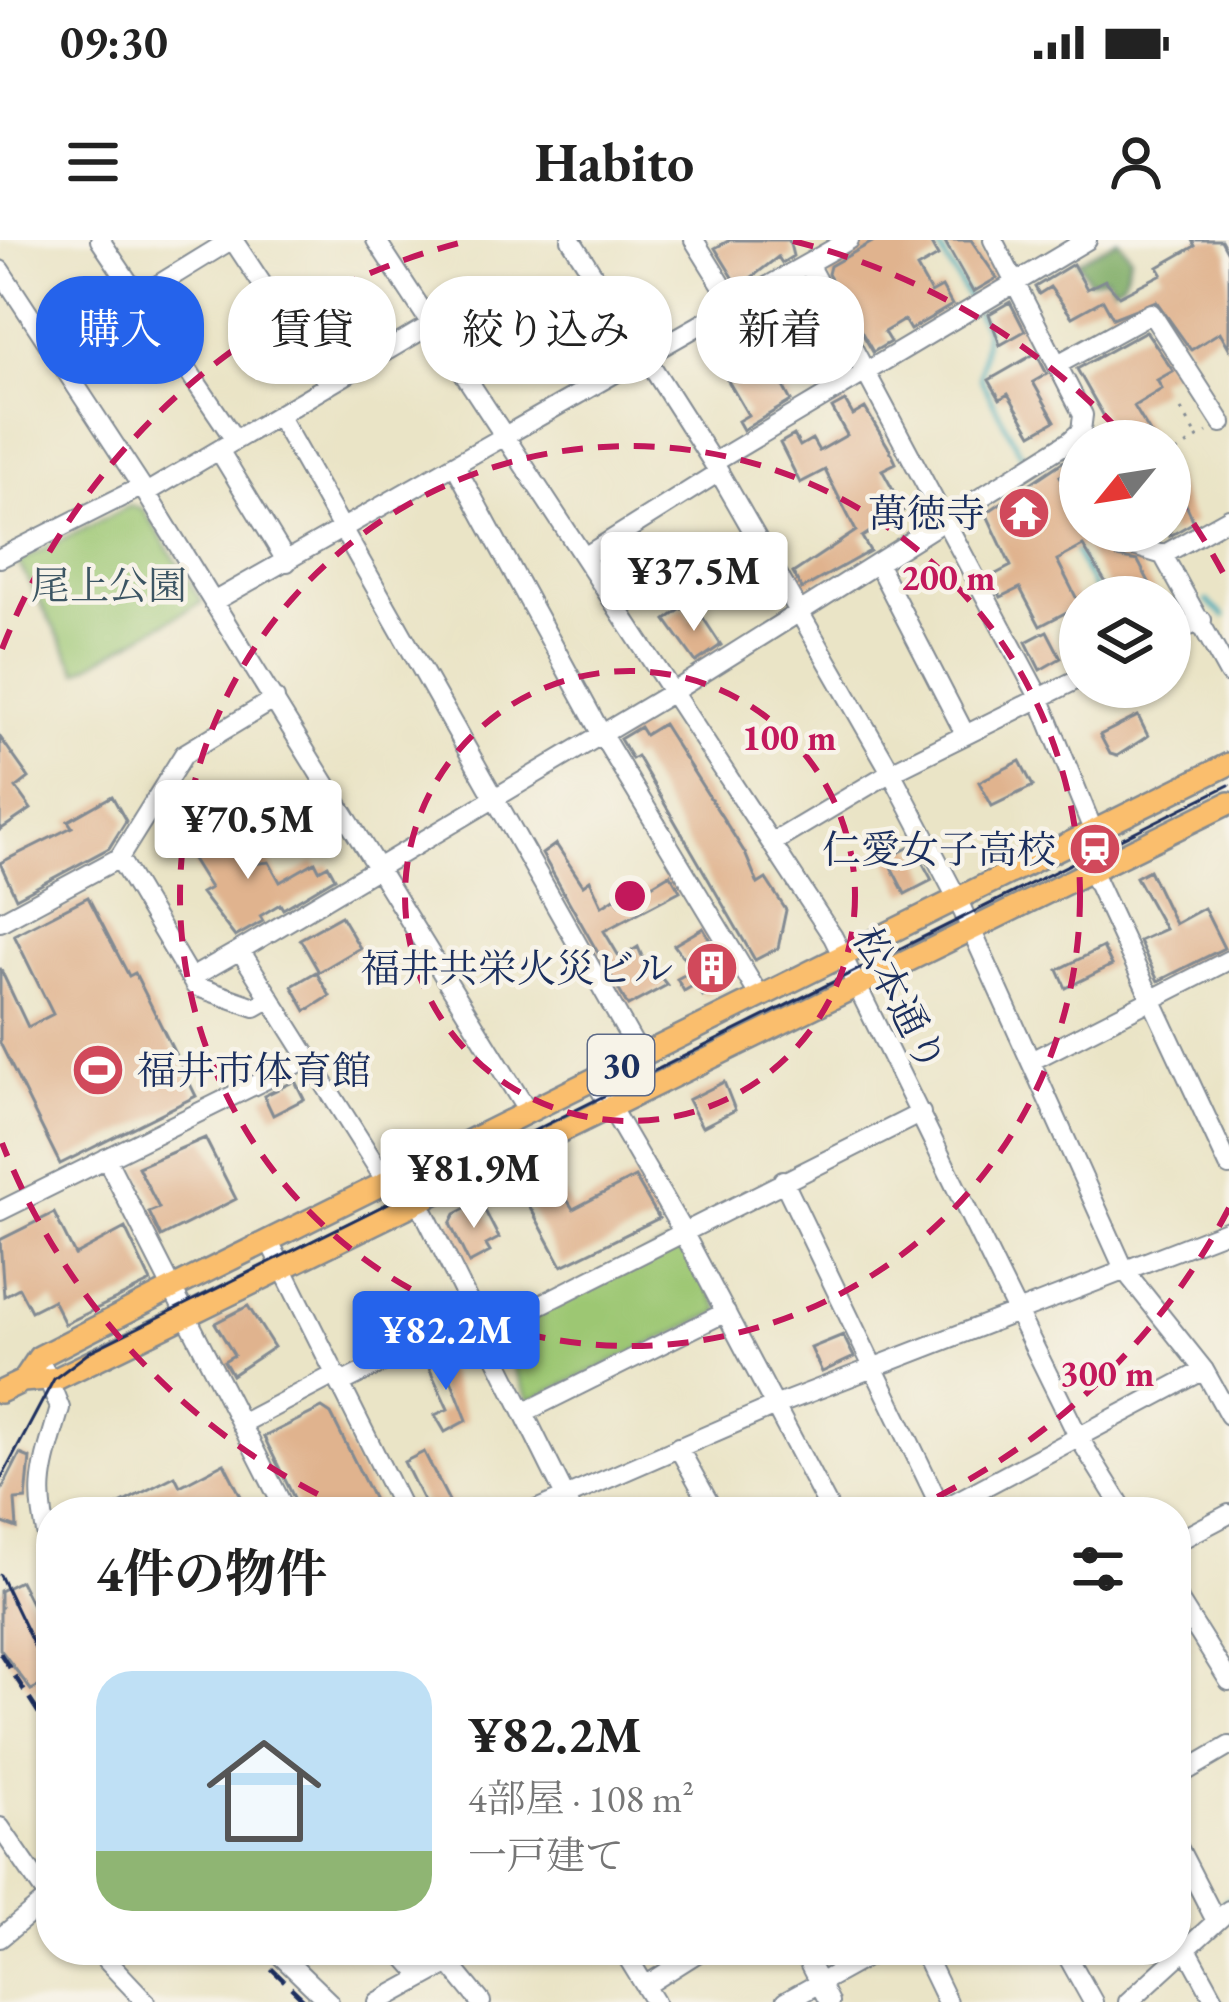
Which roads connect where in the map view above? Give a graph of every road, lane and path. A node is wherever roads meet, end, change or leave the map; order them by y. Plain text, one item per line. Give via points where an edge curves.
1 (100, 240) edge
2 (232, 240) edge
3 (376, 240) edge
4 (571, 240) edge
5 (694, 240) edge
6 (804, 240) edge
7 (849, 240) edge
8 (993, 240) edge
9 (1087, 240) edge
10 (812, 262) junction
11 (0, 270) edge
12 (124, 276) edge
13 (173, 276) edge
14 (595, 276) edge
15 (716, 276) edge
16 (788, 276) edge
17 (1016, 283) junction
18 (420, 307) edge
19 (36, 325) edge
20 (420, 332) edge
21 (1060, 363) junction
22 (866, 372) junction
23 (74, 384) edge
24 (190, 384) edge
25 (471, 384) edge
26 (601, 384) edge
27 (665, 384) edge
28 (328, 386) junction
29 (1181, 410) dead end
30 (278, 415) junction
31 (1082, 420) edge
32 (1222, 423) joint
33 (506, 437) junction
34 (1198, 438) junction
35 (1191, 442) edge
36 (227, 445) junction
37 (1059, 455) edge
38 (456, 467) junction
39 (716, 468) junction
40 (144, 490) junction
41 (1229, 518) edge
42 (942, 522) junction
43 (342, 530) junction
44 (1152, 552) edge
45 (1163, 555) junction
46 (584, 557) junction
47 (0, 558) edge
48 (287, 562) junction
49 (877, 563) junction
50 (213, 602) junction
51 (799, 613) junction
52 (1202, 620) junction
53 (1191, 625) edge
54 (1229, 674) edge
55 (1059, 688) edge
56 (676, 690) junction
57 (1039, 697) junction
58 (275, 700) junction
59 (965, 734) junction
60 (602, 735) junction
61 (1229, 764) edge
62 (892, 772) junction
63 (494, 800) junction
64 (1229, 802) edge
65 (1093, 830) junction
66 (772, 842) junction
67 (119, 859) junction
68 (379, 869) junction
69 (1091, 870) junction
70 (958, 898) junction
71 (0, 922) edge
72 (971, 928) junction
73 (240, 950) junction
74 (844, 956) junction
75 (1229, 960) edge
76 (190, 978) junction
77 (858, 984) junction
78 (760, 997) junction
79 (269, 999) junction
80 (1152, 999) junction
81 (640, 1055) junction
82 (307, 1059) junction
83 (1031, 1061) junction
84 (594, 1079) junction
85 (611, 1107) junction
86 (528, 1112) junction
87 (921, 1113) junction
88 (1229, 1117) edge
89 (1210, 1126) junction
90 (106, 1158) junction
91 (1229, 1166) edge
92 (783, 1180) junction
93 (386, 1183) junction
94 (419, 1202) junction
95 (0, 1211) edge
96 (682, 1230) junction
97 (1229, 1230) edge
98 (270, 1243) junction
99 (282, 1268) junction
100 (1125, 1271) junction
101 (171, 1289) junction
102 (727, 1312) junction
103 (1017, 1315) junction
104 (185, 1316) junction
105 (482, 1323) junction
106 (39, 1358) junction
107 (874, 1368) junction
108 (1204, 1370) junction
109 (339, 1378) junction
110 (49, 1379) junction
111 (23, 1381) junction
112 (0, 1392) edge
113 (777, 1405) junction
114 (525, 1412) junction
115 (1229, 1415) edge
116 (241, 1424) junction
117 (1079, 1438) junction
118 (678, 1447) junction
119 (38, 1497) edge
120 (278, 1497) edge
121 (397, 1497) edge
122 (566, 1497) edge
123 (582, 1497) edge
124 (706, 1497) edge
125 (823, 1497) edge
126 (934, 1497) edge
127 (967, 1497) edge
128 (1116, 1497) edge
129 (1229, 1514) edge
130 (1191, 1534) edge
131 (15, 1601) dead end
132 (0, 1609) edge
133 (1191, 1619) edge
134 (1229, 1681) edge
135 (1229, 1746) edge
136 (1191, 1768) edge
137 (0, 1828) edge
138 (1191, 1869) edge
139 (36, 1879) edge
140 (36, 1910) edge
141 (1217, 1913) edge
142 (0, 1938) edge
143 (1191, 1944) edge
144 (1191, 1956) edge
145 (108, 1965) edge
146 (290, 1965) edge
147 (413, 1965) edge
148 (447, 1965) edge
149 (450, 1965) edge
150 (632, 1965) edge
151 (684, 1965) edge
152 (858, 1965) edge
153 (929, 1965) edge
154 (1072, 1965) edge
155 (1169, 1965) edge
156 (423, 1977) junction
157 (819, 1992) edge
158 (650, 1994) edge
159 (133, 1998) edge
160 (329, 2002) edge
161 (378, 2002) edge
162 (481, 2002) edge
163 (785, 2002) edge
164 (829, 2002) edge
165 (947, 2002) edge
166 (1093, 2002) edge
167 (1128, 2002) edge
168 (1216, 2002) edge

1 - 12 street
2 - 13 street
2 - 28 street
3 - 18 street, 松本通り
4 - 14 street
5 - 15 street
6 - 10 street
7 - 10 street
8 - 17 street
9 - 17 street
10 - 16 street
10 - 22 street
11 - 19 street
17 - 21 street
17 - 22 street
20 - 28 street
21 - 31 street
21 - 32 street via 1151,313
22 - 39 street
22 - 42 street
23 - 40 street
24 - 36 street
25 - 33 street, 松本通り
26 - 33 street
27 - 39 street
28 - 30 street
29 - 34 path
30 - 36 street
30 - 43 street
32 - 34 path
33 - 38 street
33 - 46 street, 松本通り
34 - 35 path
36 - 40 street
36 - 48 street
37 - 42 street
38 - 43 street
38 - 60 street
39 - 46 street
39 - 51 street
40 - 47 street
40 - 50 street
41 - 45 street
42 - 49 street
42 - 57 street
43 - 48 street
43 - 63 street
44 - 45 street
45 - 52 street
46 - 56 street, 松本通り
48 - 50 street
49 - 51 street
49 - 59 street
50 - 58 street
51 - 56 street
51 - 62 street
52 - 53 street
52 - 54 street
55 - 57 street
56 - 60 street
56 - 66 street, 松本通り
57 - 59 street
57 - 65 street
58 - 67 street via 184,754
58 - 68 street
59 - 62 street
60 - 63 street
60 - 78 street
61 - 65 main road, 30
62 - 66 street
62 - 70 street
63 - 68 street
63 - 81 street
64 - 69 main road, 30
65 - 70 main road, 30
66 - 74 street, 松本通り
67 - 71 street
67 - 76 street
68 - 73 street
68 - 86 street
69 - 72 main road, 30
69 - 80 street
70 - 72 street
70 - 74 main road, 30
72 - 77 main road, 30
72 - 83 street
73 - 76 street
73 - 79 street
74 - 77 street, 松本通り
74 - 78 main road, 30
75 - 80 street
76 - 79 street via 255,1007
77 - 85 main road, 30
77 - 87 street, 松本通り
78 - 81 main road, 30
79 - 82 street
80 - 83 street
80 - 89 street
81 - 84 main road, 30
82 - 90 street
82 - 93 street
83 - 100 street
84 - 85 street
84 - 86 main road, 30
85 - 94 main road, 30
85 - 96 street
86 - 93 main road, 30
87 - 92 street
87 - 103 street, 松本通り
88 - 89 street
89 - 91 street
90 - 95 street
90 - 101 street
92 - 96 street
92 - 107 street
93 - 94 street
93 - 98 main road, 30
94 - 99 main road, 30
94 - 105 street
96 - 102 street
96 - 105 street
97 - 100 street
98 - 99 street
98 - 101 main road, 30
99 - 104 main road, 30
99 - 109 street
100 - 103 street
100 - 108 street
101 - 104 street
101 - 106 main road, 30
102 - 113 street
102 - 114 street
103 - 107 street
103 - 117 street, 松本通り
104 - 110 main road, 30
104 - 116 street
105 - 109 street
105 - 114 street
106 - 110 street
106 - 111 main road, 30
107 - 113 street
107 - 126 street
108 - 115 street
108 - 117 street
109 - 116 street
109 - 121 street
110 - 111 main road, 30
110 - 119 street via 60,1408 38,1470
111 - 112 main road, 30
113 - 118 street
113 - 125 street
114 - 122 street
116 - 120 street
117 - 127 street
117 - 128 street, 松本通り
118 - 123 street
118 - 124 street
129 - 130 street
131 - 132 path
133 - 134 street
135 - 136 street
137 - 139 street
138 - 141 street
140 - 142 street
141 - 143 street
144 - 168 street
145 - 159 street
146 - 160 street
147 - 156 street
148 - 156 street
149 - 162 street
150 - 158 street
151 - 158 street
152 - 157 street
153 - 165 street
154 - 166 street
155 - 167 street
156 - 161 street
157 - 163 street
157 - 164 street

